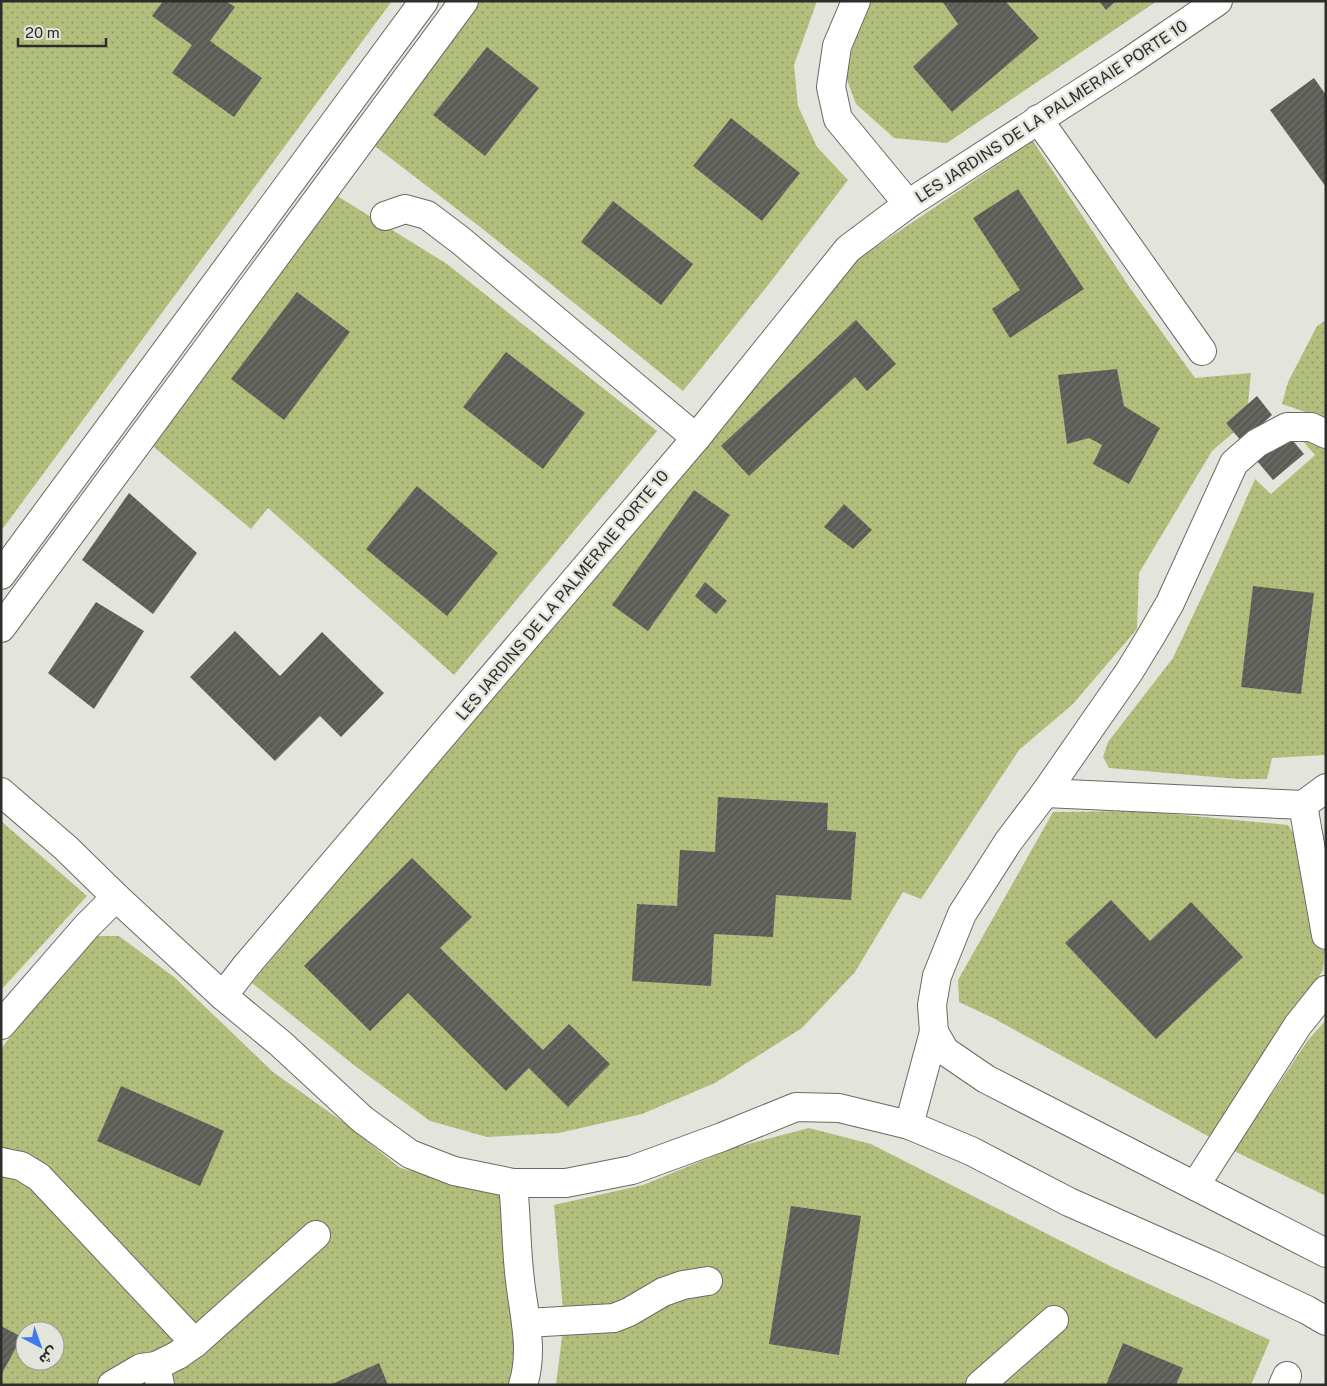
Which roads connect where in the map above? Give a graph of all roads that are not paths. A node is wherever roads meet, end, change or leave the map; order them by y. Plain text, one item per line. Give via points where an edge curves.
1 (424, 1) edge
2 (464, 1) edge
3 (856, 1) edge
4 (1218, 1) edge
5 (1038, 119) junction
6 (908, 204) junction
7 (385, 216) dead end
8 (1202, 351) dead end
9 (1326, 434) edge
10 (696, 438) junction
11 (1, 575) edge
12 (1, 628) edge
13 (1326, 788) edge
14 (1, 792) edge
15 (1045, 793) junction
16 (1302, 805) junction
17 (116, 897) junction
18 (1326, 935) edge
19 (1326, 990) edge
20 (223, 996) junction
21 (1, 1025) edge
22 (934, 1032) junction
23 (909, 1125) junction
24 (1, 1162) edge
25 (513, 1183) junction
26 (1196, 1186) junction
27 (316, 1236) dead end
28 (1326, 1253) edge
29 (708, 1281) dead end
30 (1054, 1320) dead end
31 (1326, 1321) edge
32 (526, 1323) junction
33 (195, 1343) junction
34 (158, 1375) edge
35 (112, 1385) edge
36 (522, 1385) edge
37 (980, 1385) edge

1 - 11 street
2 - 12 street
3 - 6 street, LES JARDINS DE LA PALMERAIE PORTE 10 via 837,46 831,87 838,119
4 - 5 street, LES JARDINS DE LA PALMERAIE PORTE 10
5 - 6 street, LES JARDINS DE LA PALMERAIE PORTE 10
5 - 8 street
6 - 10 street, LES JARDINS DE LA PALMERAIE PORTE 10 via 848,249
7 - 10 street via 405,209 427,215
9 - 15 street via 1311,427 1287,427 1257,443 1234,463 1170,603 1128,672
10 - 20 street, LES JARDINS DE LA PALMERAIE PORTE 10
13 - 16 street
14 - 17 street
15 - 16 street
15 - 22 street via 1008,842 962,914 937,976 932,1005
16 - 18 street
17 - 20 street
17 - 21 street
19 - 26 street via 1298,1025
20 - 25 street via 362,1118 410,1154 454,1171
22 - 23 street
22 - 26 street via 945,1050 986,1080
23 - 25 street via 839,1108 796,1107 632,1170 566,1183
23 - 31 street via 971,1151 1068,1202 1214,1266
24 - 33 street via 21,1166 39,1177
25 - 32 street
26 - 28 street
27 - 33 street
29 - 32 street via 663,1292 614,1318
30 - 37 street
32 - 36 street via 527,1372
33 - 34 street
34 - 35 street via 141,1368

